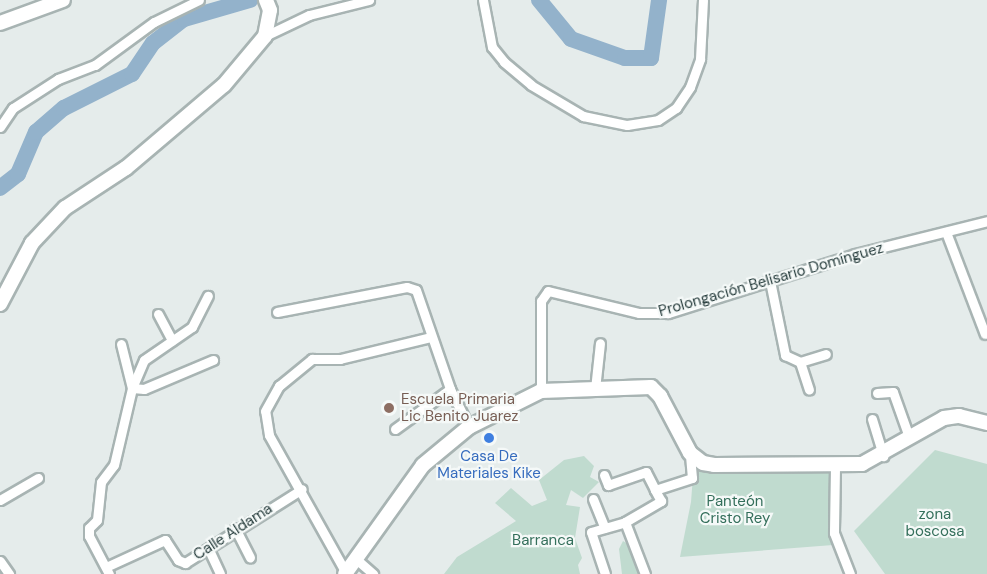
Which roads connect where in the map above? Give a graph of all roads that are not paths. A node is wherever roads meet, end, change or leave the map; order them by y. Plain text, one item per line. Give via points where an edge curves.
1 (63, 0) edge
2 (199, 0) edge
3 (266, 0) edge
4 (369, 0) edge
5 (483, 0) edge
6 (703, 0) edge
7 (0, 23) edge
8 (265, 36) junction
9 (0, 127) edge
10 (987, 221) edge
11 (946, 232) junction
12 (770, 281) junction
13 (208, 296) dead end
14 (0, 304) edge
15 (277, 312) dead end
16 (158, 314) dead end
17 (985, 334) dead end
18 (431, 337) junction
19 (172, 340) junction
20 (600, 343) dead end
21 (121, 344) dead end
22 (826, 354) dead end
23 (213, 360) dead end
24 (800, 362) junction
25 (132, 388) junction
26 (450, 389) junction
27 (595, 389) junction
28 (809, 390) dead end
29 (541, 391) junction
30 (878, 393) dead end
31 (872, 419) dead end
32 (987, 423) edge
33 (469, 427) junction
34 (395, 429) dead end
35 (909, 437) junction
36 (690, 453) junction
37 (883, 456) junction
38 (835, 467) junction
39 (604, 475) dead end
40 (38, 478) dead end
41 (302, 489) junction
42 (656, 490) junction
43 (593, 499) dead end
44 (0, 500) edge
45 (625, 522) junction
46 (235, 528) junction
47 (605, 528) junction
48 (209, 550) junction
49 (250, 557) dead end
50 (356, 559) junction
51 (0, 561) edge
52 (107, 571) edge
53 (346, 573) edge
54 (9, 574) edge
55 (220, 574) edge
56 (373, 574) edge
57 (604, 574) edge
58 (645, 574) edge
59 (850, 574) edge

1 - 7 street
2 - 9 street via 154,21 95,64 58,79 22,102
3 - 8 street via 270,10
4 - 8 street via 309,15
5 - 6 street via 492,47 504,62 531,85 583,116 627,125 658,120 676,108 690,87 700,58
8 - 14 street via 203,106 126,168 65,208 46,227 32,243
10 - 11 street, Prolongación Belisario Domínguez
11 - 12 street, Prolongación Belisario Domínguez
11 - 17 street
12 - 24 street via 782,348 785,355
12 - 29 street, Prolongación Belisario Domínguez via 654,315 548,291 541,301
13 - 19 street via 192,327
15 - 18 street via 407,287 416,290
16 - 19 street
18 - 26 street
18 - 41 street via 340,360 312,359 279,386 266,411 266,424
19 - 25 street via 144,360
20 - 27 street
21 - 25 street
22 - 24 street
23 - 25 street via 144,389
24 - 28 street
25 - 52 street via 114,465 102,482 97,520 89,528 89,536
26 - 33 street
26 - 34 street
27 - 29 street
27 - 36 street via 657,390
29 - 33 street
30 - 35 street via 893,392
31 - 37 street
32 - 35 street via 944,417
33 - 50 street via 423,465
35 - 37 street
36 - 38 street via 703,463 714,465
36 - 42 street via 692,478
37 - 38 street via 862,464
38 - 59 street via 834,533
39 - 42 street via 608,485 646,472
40 - 44 street
41 - 46 street, Calle Aldama
41 - 53 street
42 - 45 street via 661,501
43 - 47 street
45 - 47 street
45 - 58 street
46 - 48 street, Calle Aldama
46 - 49 street
47 - 57 street via 591,532
48 - 52 street, Calle Aldama via 182,562 168,542 162,540
48 - 55 street
50 - 53 street
50 - 56 street
51 - 54 street

